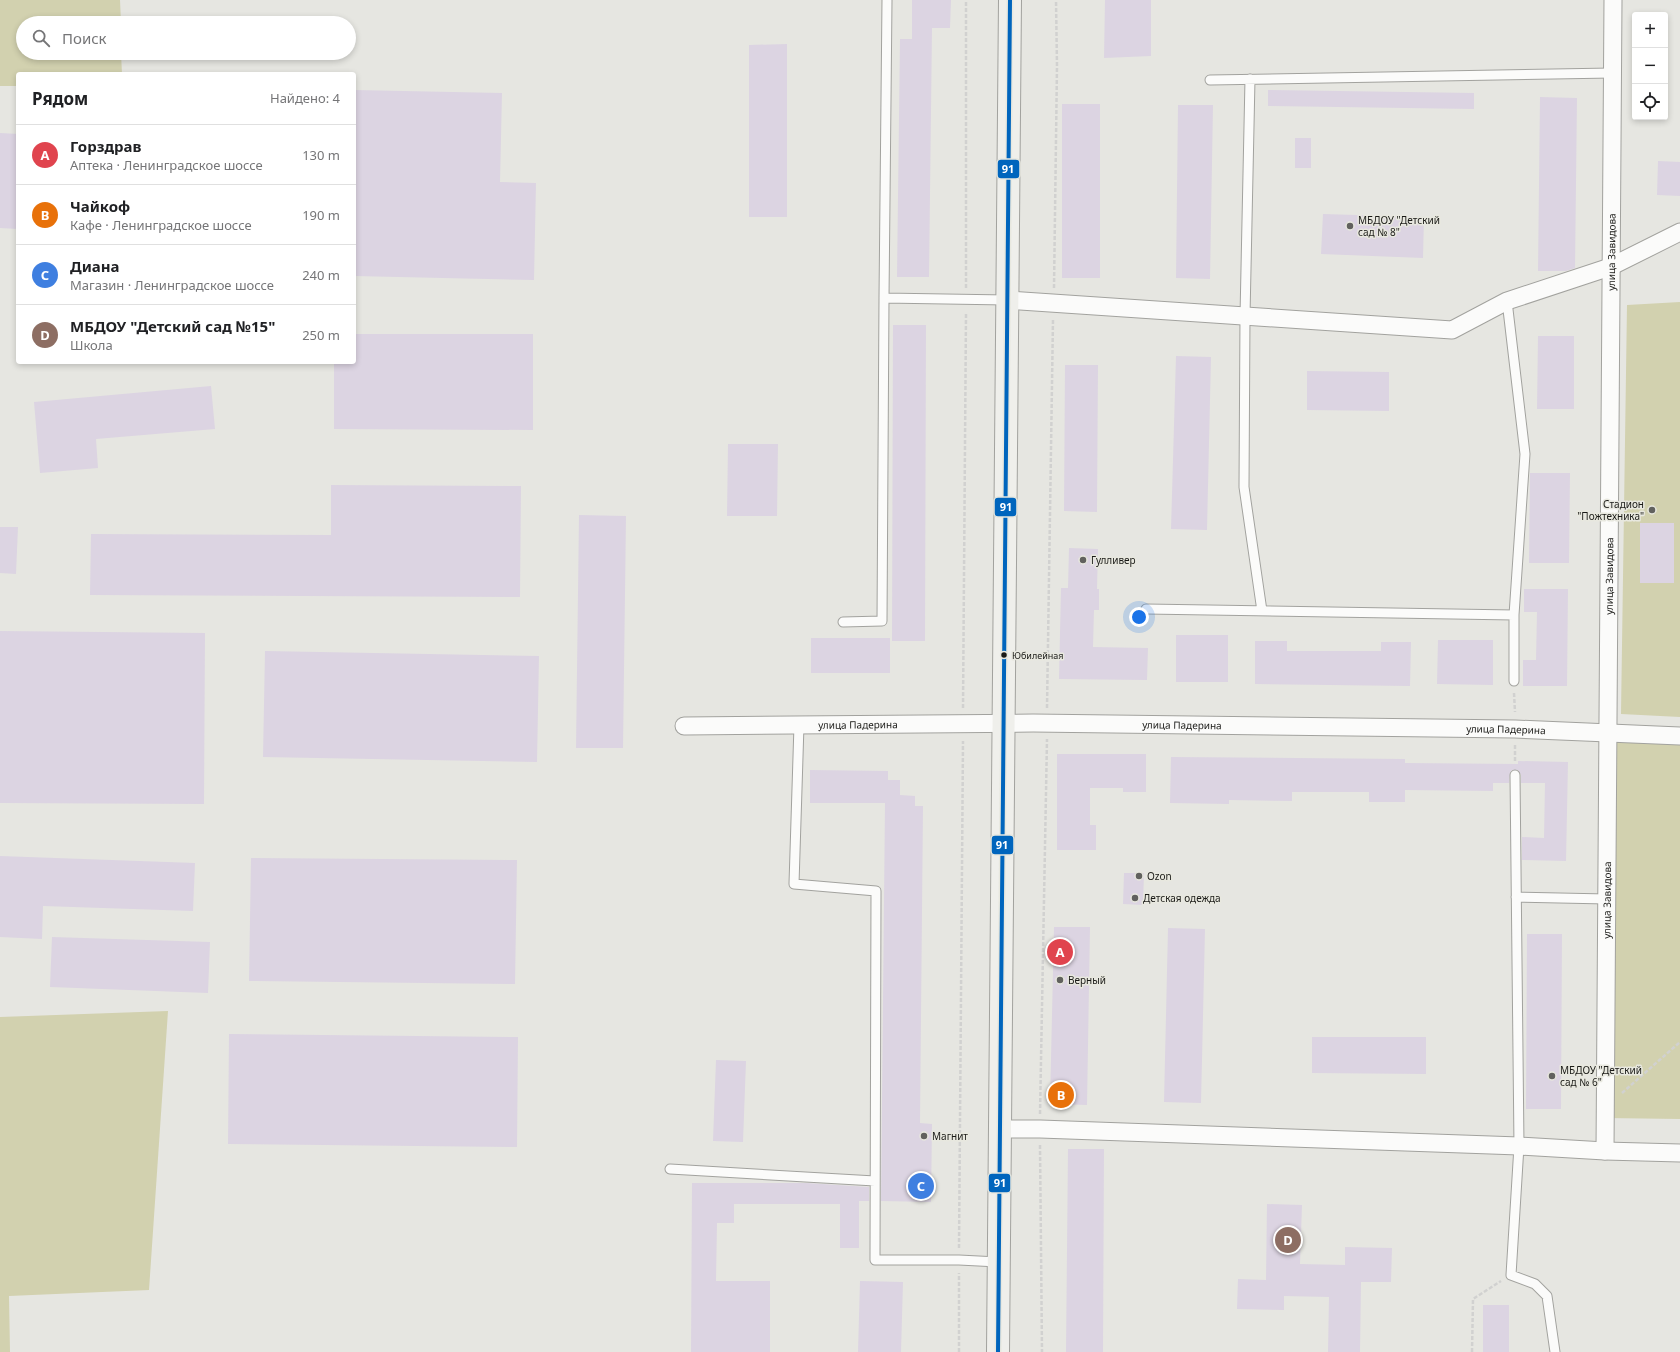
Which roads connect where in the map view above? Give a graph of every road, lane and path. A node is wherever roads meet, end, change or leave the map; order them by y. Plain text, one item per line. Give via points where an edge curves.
1 (887, 0) edge
2 (966, 0) edge
3 (1010, 0) edge
4 (1056, 0) edge
5 (1613, 0) edge
6 (1612, 73) junction
7 (1250, 79) junction
8 (1210, 80) dead end
9 (1680, 232) edge
10 (1610, 267) junction
11 (884, 298) junction
12 (966, 300) junction
13 (1007, 300) junction
14 (1507, 301) junction
15 (1054, 304) junction
16 (1245, 316) junction
17 (1146, 609) dead end
18 (1262, 611) junction
19 (1514, 615) junction
20 (843, 622) dead end
21 (1514, 681) dead end
22 (963, 723) junction
23 (1003, 723) junction
24 (1047, 723) junction
25 (799, 725) junction
26 (684, 726) dead end
27 (1608, 732) junction
28 (1680, 736) edge
29 (1515, 775) dead end
30 (1516, 897) junction
31 (1607, 899) junction
32 (1680, 1042) edge
33 (1605, 1108) junction
34 (1000, 1129) junction
35 (1040, 1129) junction
36 (1519, 1146) junction
37 (1605, 1152) junction
38 (1680, 1153) edge
39 (670, 1169) dead end
40 (875, 1180) junction
41 (959, 1260) junction
42 (998, 1262) junction
43 (1512, 1275) junction
44 (959, 1352) edge
45 (998, 1352) edge
46 (1042, 1352) edge
47 (1472, 1352) edge
48 (1555, 1352) edge

1 - 11 lane
2 - 12 path
3 - 13 main road
4 - 15 path
5 - 6 street, улица Завидова
6 - 7 lane
6 - 10 street, улица Завидова
7 - 8 lane
7 - 16 lane
9 - 10 street
10 - 14 street
10 - 27 street, улица Завидова
11 - 12 lane
11 - 20 lane via 882,621
12 - 13 lane
12 - 22 path
13 - 15 street
13 - 23 main road
14 - 16 street via 1452,330
14 - 19 lane via 1525,454
15 - 16 street
15 - 24 path
16 - 18 lane via 1244,487
17 - 18 lane
18 - 19 lane
19 - 21 lane
22 - 23 street, улица Падерина
22 - 25 street, улица Падерина
22 - 41 path
23 - 24 street, улица Падерина
23 - 34 main road
24 - 27 street, улица Падерина via 1515,728
24 - 35 path
25 - 26 street, улица Падерина
25 - 40 lane via 794,884 876,891
27 - 28 street, улица Падерина
27 - 31 street, улица Завидова
29 - 30 lane
30 - 31 lane
30 - 36 lane
31 - 33 street, улица Завидова
32 - 33 path
33 - 37 street, улица Завидова
34 - 35 street
34 - 42 main road
35 - 36 street
35 - 46 path
36 - 37 street
36 - 43 lane
37 - 38 street
39 - 40 lane
40 - 41 lane via 875,1260
41 - 42 lane
41 - 44 path
42 - 45 main road
43 - 47 path via 1473,1299
43 - 48 lane via 1535,1284 1547,1296

